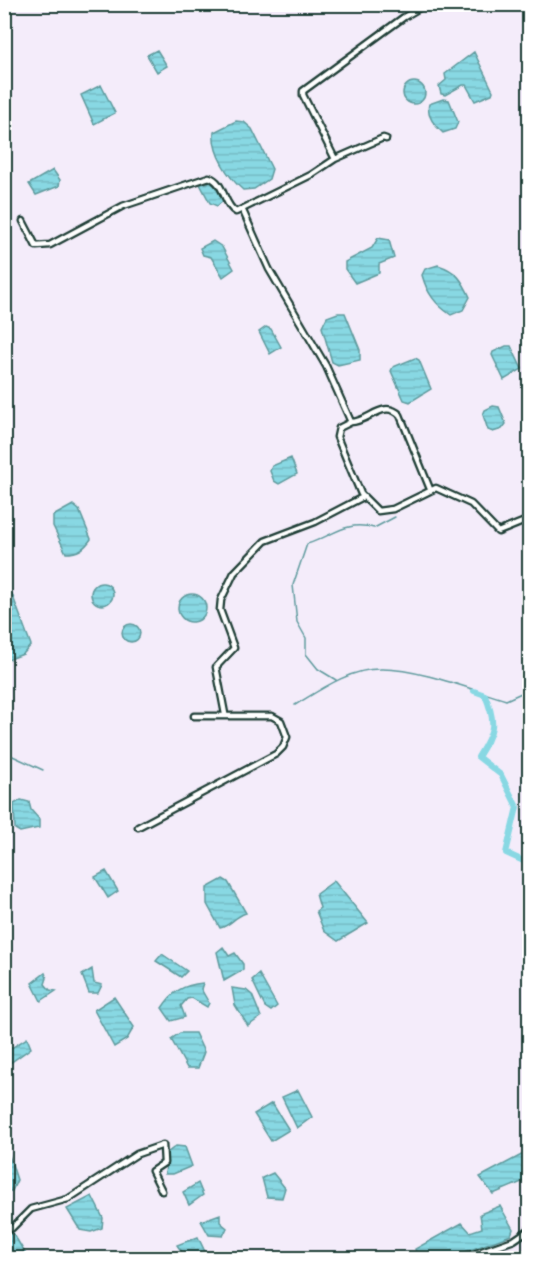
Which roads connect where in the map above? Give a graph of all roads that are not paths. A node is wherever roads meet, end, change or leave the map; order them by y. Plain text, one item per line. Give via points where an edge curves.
1 (426, 4) edge
2 (386, 139) dead end
3 (335, 159) junction
4 (243, 211) junction
5 (23, 220) dead end
6 (351, 422) junction
7 (430, 489) junction
8 (363, 497) junction
9 (530, 519) edge
10 (225, 714) junction
11 (195, 716) dead end
12 (138, 827) dead end
13 (162, 1191) dead end
14 (530, 1229) edge
15 (4, 1232) edge
16 (462, 1258) edge

1 - 3 street via 303,91
2 - 3 street
3 - 4 street
4 - 5 street via 232,210 219,184 209,177 123,206 50,245 36,246
4 - 6 street via 269,269 326,366
6 - 7 street via 383,408 400,415
6 - 8 street via 337,433
7 - 8 street via 393,509 378,511
7 - 9 street via 441,488 471,504 498,532
8 - 10 street via 315,522 264,541 234,573 220,610 234,648 216,667
10 - 11 street
10 - 12 street via 277,717 287,737 283,747
13 - 15 street via 153,1171 164,1163 163,1145 136,1154 68,1199 31,1209
14 - 16 street via 514,1240

